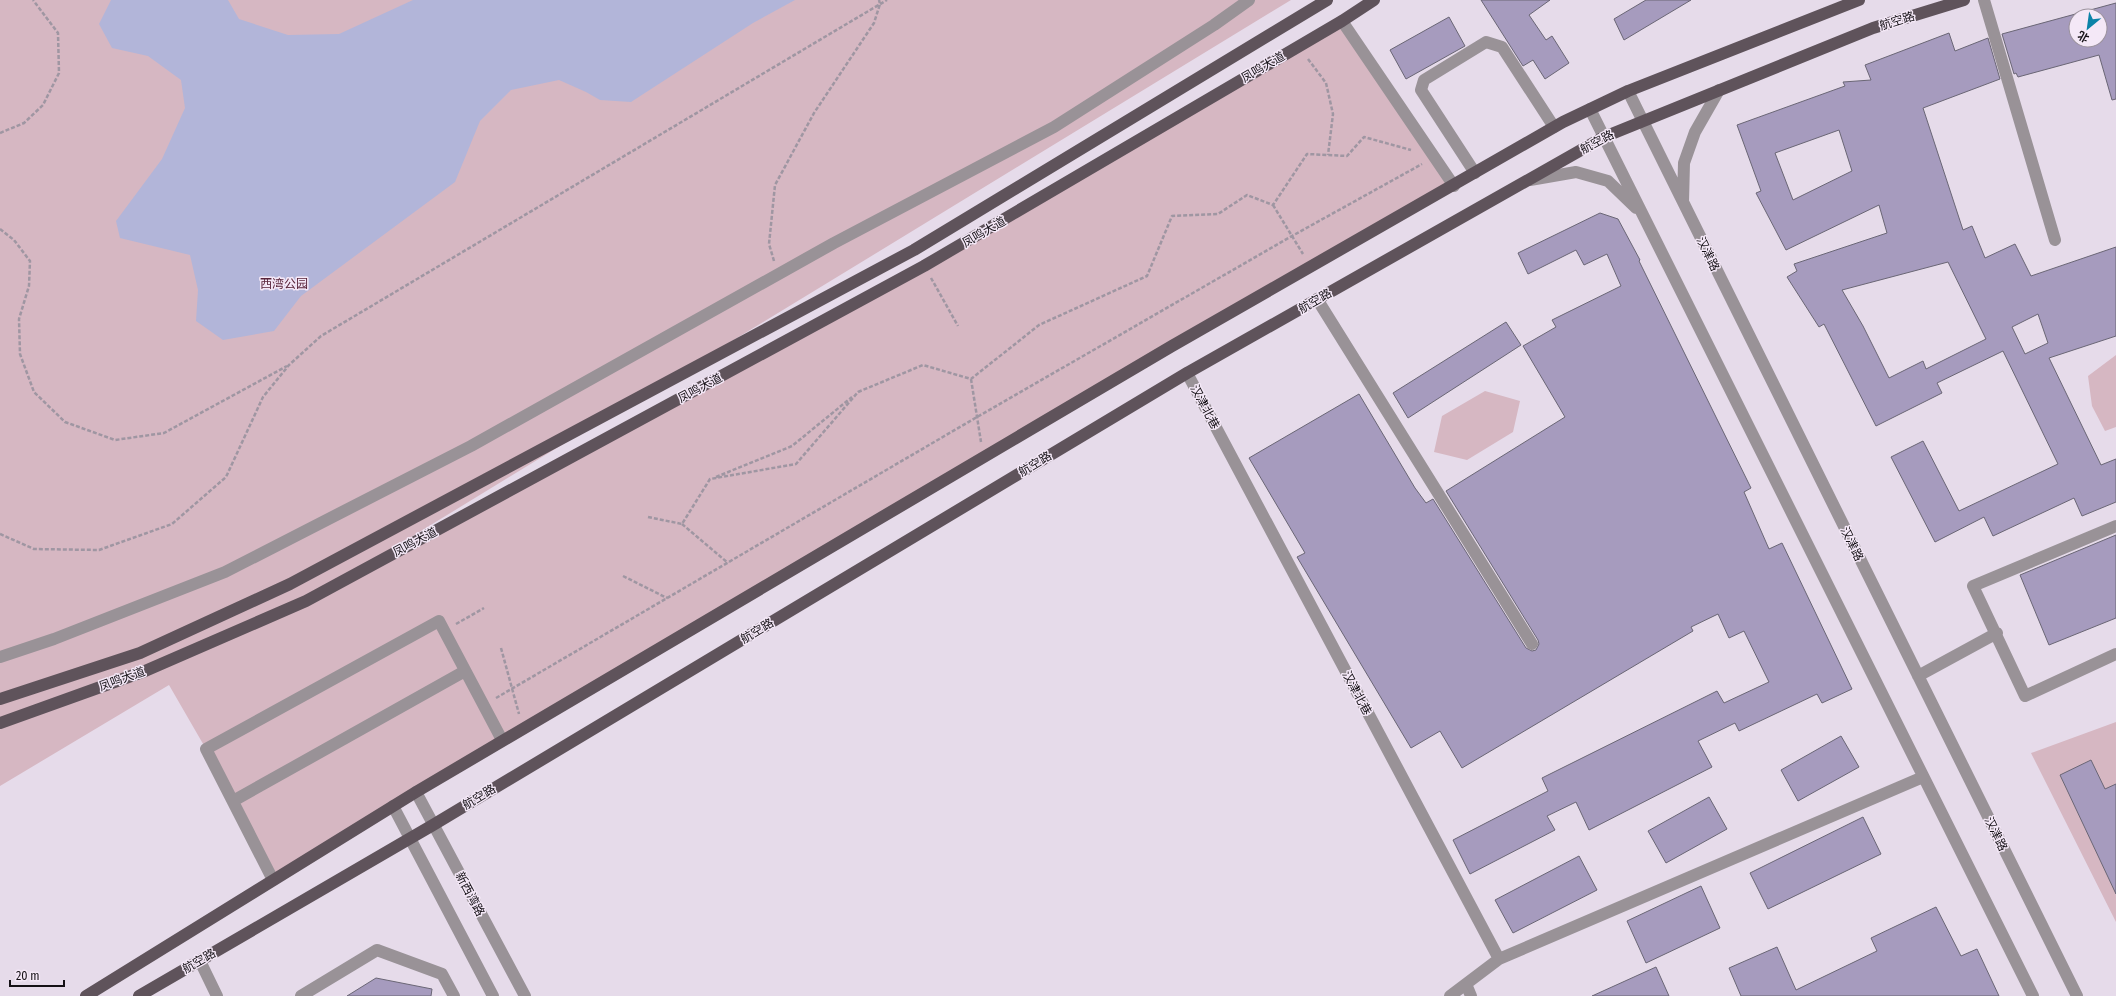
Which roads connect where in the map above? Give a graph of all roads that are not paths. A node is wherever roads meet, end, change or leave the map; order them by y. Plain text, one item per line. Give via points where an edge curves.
1 (1249, 0) edge
2 (1327, 0) edge
3 (1374, 0) edge
4 (1964, 0) edge
5 (1984, 0) edge
6 (1855, 1) edge
7 (1342, 21) junction
8 (1719, 90) junction
9 (1628, 91) junction
10 (1590, 109) junction
11 (1642, 120) junction
12 (1554, 127) junction
13 (1604, 137) junction
14 (1475, 173) junction
15 (1526, 181) junction
16 (1454, 186) junction
17 (1683, 204) junction
18 (1643, 214) junction
19 (2055, 240) dead end
20 (1317, 299) junction
21 (1187, 373) junction
22 (2116, 526) edge
23 (1997, 633) junction
24 (1532, 644) dead end
25 (2116, 654) edge
26 (0, 657) edge
27 (465, 671) junction
28 (1918, 676) junction
29 (0, 699) edge
30 (0, 723) edge
31 (502, 740) junction
32 (1924, 777) junction
33 (416, 792) junction
34 (233, 801) junction
35 (393, 806) junction
36 (434, 825) junction
37 (410, 838) junction
38 (273, 880) junction
39 (1499, 959) junction
40 (200, 961) junction
41 (1466, 984) junction
42 (86, 996) edge
43 (139, 996) edge
44 (217, 996) edge
45 (301, 996) edge
46 (454, 996) edge
47 (493, 996) edge
48 (525, 996) edge
49 (1450, 996) edge
50 (1471, 996) edge
51 (2033, 996) edge
52 (2077, 996) edge

1 - 26 street via 1054,127 778,275 471,446 225,572 54,639
2 - 29 main road, 凤鸣大道 via 914,250 290,584 140,653
3 - 7 main road, 凤鸣大道
4 - 8 main road, 航空路 via 1873,28
5 - 19 street
6 - 9 main road
7 - 16 street
7 - 30 main road, 凤鸣大道 via 924,266 306,601 146,671
8 - 11 main road, 航空路
8 - 17 street via 1695,132 1684,163
9 - 10 main road
9 - 11 street, 汉津路
10 - 12 main road
10 - 13 street
11 - 13 main road, 航空路
11 - 17 street, 汉津路
12 - 14 main road
12 - 14 street via 1502,48 1486,42 1424,80 1421,90
13 - 15 main road, 航空路
13 - 18 street
14 - 16 main road
15 - 18 street via 1576,172 1608,181
15 - 20 main road, 航空路
16 - 31 main road via 983,457
17 - 28 street, 汉津路
18 - 32 street
20 - 21 main road, 航空路
20 - 24 street
21 - 36 main road, 航空路
21 - 39 street, 汉津北巷
22 - 23 street via 1973,586
23 - 25 street via 2025,696
23 - 28 street
27 - 31 street
27 - 34 street
27 - 34 street via 439,621 206,749
28 - 52 street, 汉津路
31 - 33 main road
32 - 39 street
32 - 51 street
33 - 35 main road
33 - 36 street, 新西湾路
34 - 38 street
35 - 37 street
35 - 38 main road
36 - 37 main road, 航空路
36 - 48 street, 新西湾路
37 - 40 main road, 航空路
37 - 47 street
38 - 42 main road
39 - 41 street
40 - 43 main road, 航空路
40 - 44 street
41 - 49 street
41 - 50 street
45 - 46 street via 377,950 442,974

